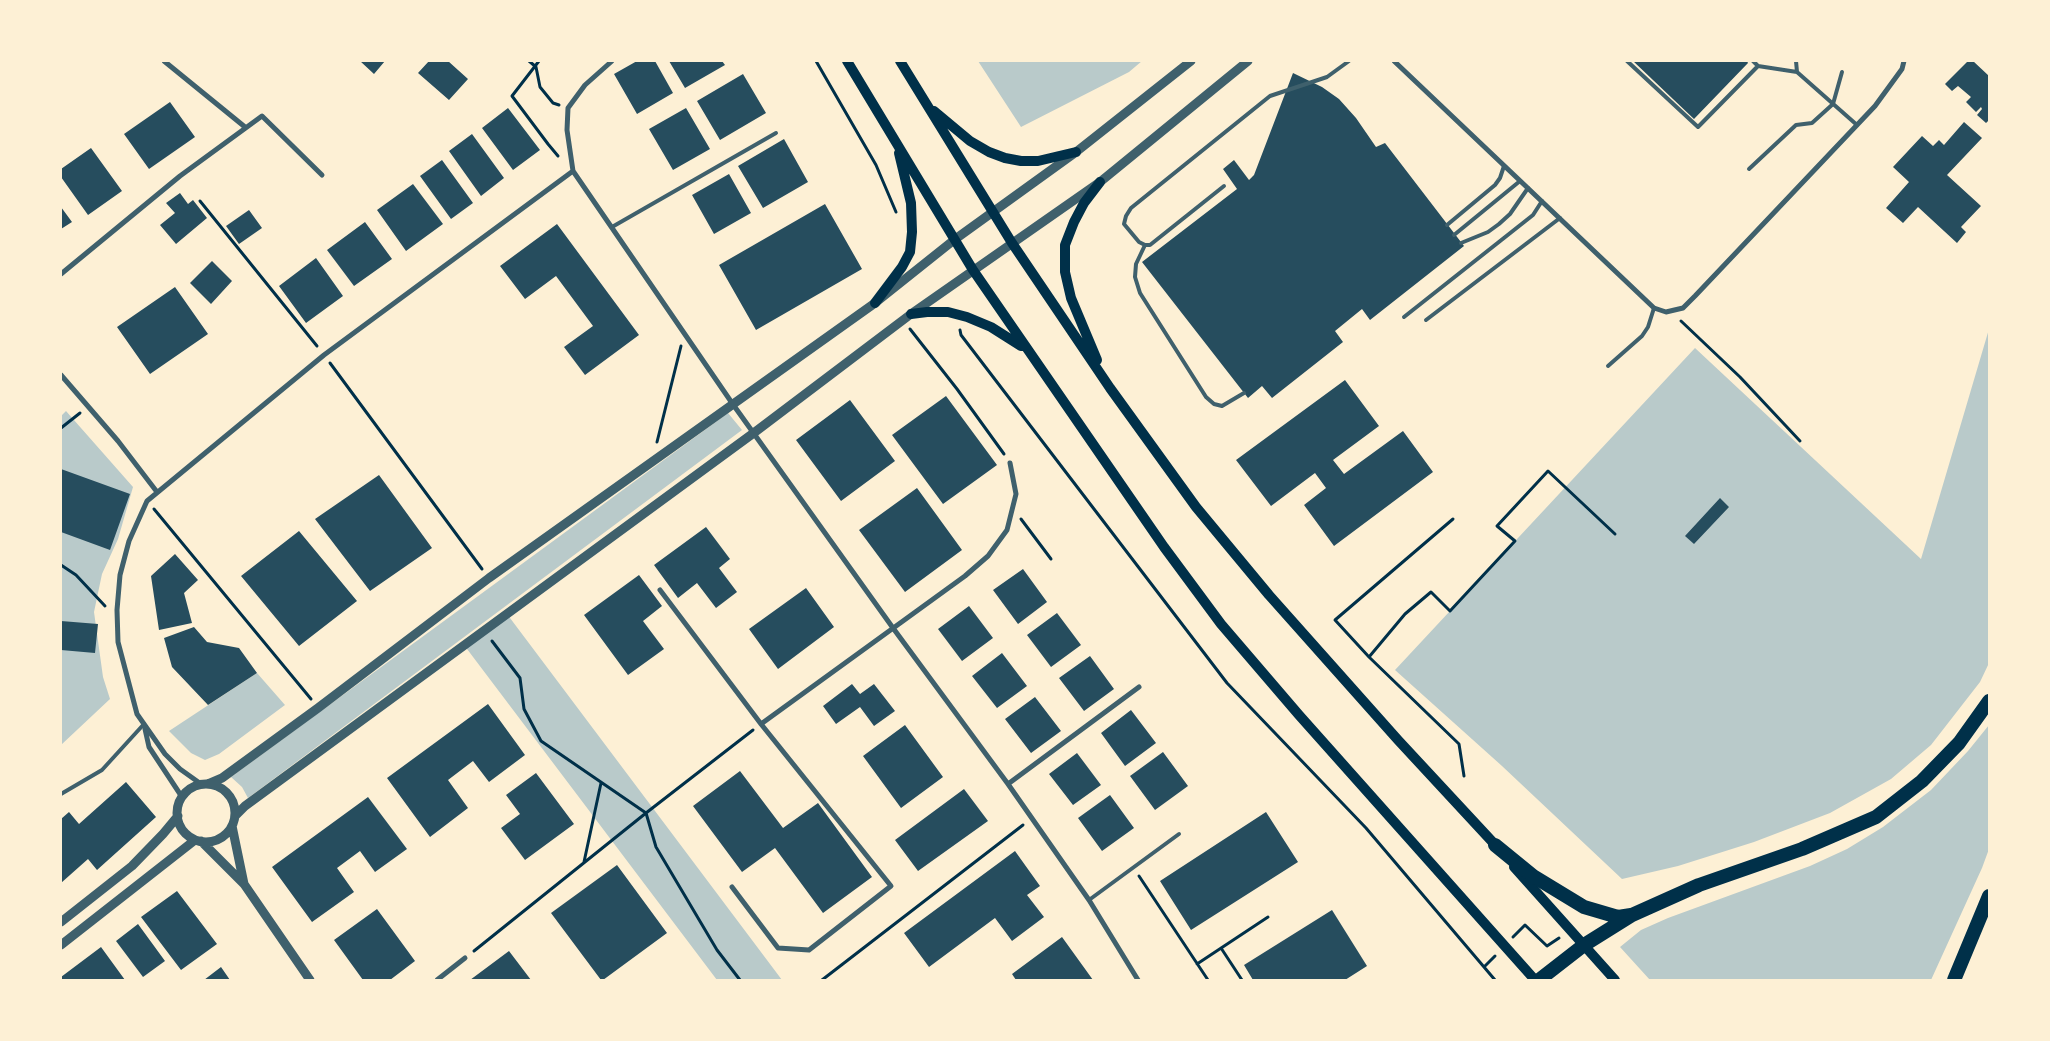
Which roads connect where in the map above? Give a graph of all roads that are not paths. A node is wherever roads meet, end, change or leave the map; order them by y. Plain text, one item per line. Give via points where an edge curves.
1 (164, 61) edge
2 (612, 61) edge
3 (848, 61) edge
4 (900, 61) edge
5 (1191, 61) edge
6 (1248, 61) edge
7 (1349, 61) edge
8 (1394, 61) edge
9 (1627, 61) edge
10 (1753, 61) edge
11 (1796, 61) edge
12 (1904, 61) edge
13 (1758, 66) junction
14 (1797, 72) junction
15 (1842, 72) dead end
16 (925, 102) junction
17 (1833, 104) junction
18 (1857, 125) junction
19 (245, 127) junction
20 (776, 133) dead end
21 (896, 140) junction
22 (1076, 152) junction
23 (1504, 166) junction
24 (1749, 169) dead end
25 (573, 171) junction
26 (322, 175) dead end
27 (1520, 181) junction
28 (1100, 182) junction
29 (1224, 186) dead end
30 (1528, 188) junction
31 (1542, 201) junction
32 (993, 213) junction
33 (1560, 218) junction
34 (1447, 225) dead end
35 (612, 227) junction
36 (1454, 235) dead end
37 (954, 240) junction
38 (1012, 243) junction
39 (1461, 243) dead end
40 (1145, 245) junction
41 (973, 270) junction
42 (61, 274) edge
43 (875, 303) junction
44 (1654, 308) junction
45 (907, 317) junction
46 (1404, 317) dead end
47 (1426, 320) dead end
48 (1029, 352) junction
49 (1608, 366) dead end
50 (61, 375) edge
51 (1110, 388) junction
52 (1244, 393) dead end
53 (732, 403) junction
54 (755, 432) junction
55 (1010, 463) road end
56 (157, 492) junction
57 (660, 590) dead end
58 (893, 628) junction
59 (1139, 687) dead end
60 (1989, 701) edge
61 (144, 724) junction
62 (761, 724) junction
63 (205, 784) junction
64 (1008, 784) junction
65 (61, 794) edge
66 (182, 797) junction
67 (178, 816) junction
68 (235, 816) junction
69 (232, 826) junction
70 (1179, 834) dead end
71 (198, 840) junction
72 (1495, 845) junction
73 (244, 884) junction
74 (732, 887) dead end
75 (1989, 896) edge
76 (1089, 900) junction
77 (1632, 915) junction
78 (61, 922) edge
79 (61, 945) edge
80 (1584, 945) junction
81 (465, 958) road end
82 (310, 980) edge
83 (438, 980) edge
84 (1138, 980) edge
85 (1534, 980) edge
86 (1539, 980) edge
87 (1615, 980) edge
88 (1954, 980) edge

1 - 19 street
2 - 25 street via 585,85 568,108 567,130
3 - 21 main road
4 - 16 main road
5 - 22 street
6 - 28 street
7 - 40 lane via 1327,77 1270,96 1131,208 1124,224
8 - 23 street
9 - 13 lane via 1698,127
10 - 13 lane
11 - 14 lane
12 - 18 street via 1890,87
13 - 14 lane
14 - 17 lane
15 - 17 lane
16 - 22 main road via 970,141 1005,158 1038,161
16 - 32 main road
17 - 18 lane
17 - 24 lane via 1812,123 1796,125
18 - 44 street via 1683,308 1666,312
19 - 26 street via 262,116
19 - 42 street
20 - 35 lane
21 - 37 main road
21 - 43 main road via 911,203 910,252
22 - 32 street
23 - 27 street
23 - 34 lane via 1495,185
25 - 35 street
25 - 56 street via 324,355
27 - 30 street
27 - 36 lane
28 - 38 street
28 - 51 main road via 1084,203 1065,245 1065,272 1071,298
29 - 40 lane via 1150,245
30 - 31 street
30 - 39 lane via 1500,224
31 - 33 street
31 - 46 lane via 1533,215
32 - 37 street
32 - 38 main road
33 - 44 street
33 - 47 lane
35 - 53 street
37 - 41 main road
37 - 43 street
38 - 41 street
38 - 51 main road
40 - 52 lane via 1136,264 1140,293 1206,397 1222,406
41 - 45 street
41 - 48 main road
43 - 53 street
44 - 49 lane via 1642,336
45 - 48 main road via 927,312 957,315 991,327
45 - 54 street
48 - 85 main road via 1221,624
50 - 56 street
51 - 72 main road via 1196,507 1269,595
53 - 54 street
53 - 63 street via 488,578 222,778
54 - 58 street
54 - 68 street
55 - 58 street via 1016,494 1006,530 988,556
56 - 61 street via 147,501 129,541 120,575 117,610 118,642 124,668 137,714
57 - 62 street
58 - 62 street
58 - 64 street
59 - 64 street
60 - 77 highway via 1958,742 1922,781 1876,817 1802,849 1699,885
61 - 63 street via 180,769
61 - 65 lane via 102,770
61 - 66 street via 149,747
62 - 74 street via 891,886 809,950 778,948
63 - 66 street via 188,790
63 - 68 street via 224,790 231,797
64 - 76 street
66 - 67 street
67 - 71 street via 185,832
67 - 78 street via 132,866
68 - 69 street
69 - 71 street via 218,839 209,842
69 - 73 street
70 - 76 lane
71 - 73 street
71 - 79 street
72 - 77 highway via 1533,876 1584,907 1618,916
72 - 80 main road
73 - 82 street
75 - 88 highway
76 - 84 street
77 - 80 highway
80 - 86 highway
80 - 87 main road
81 - 83 street

